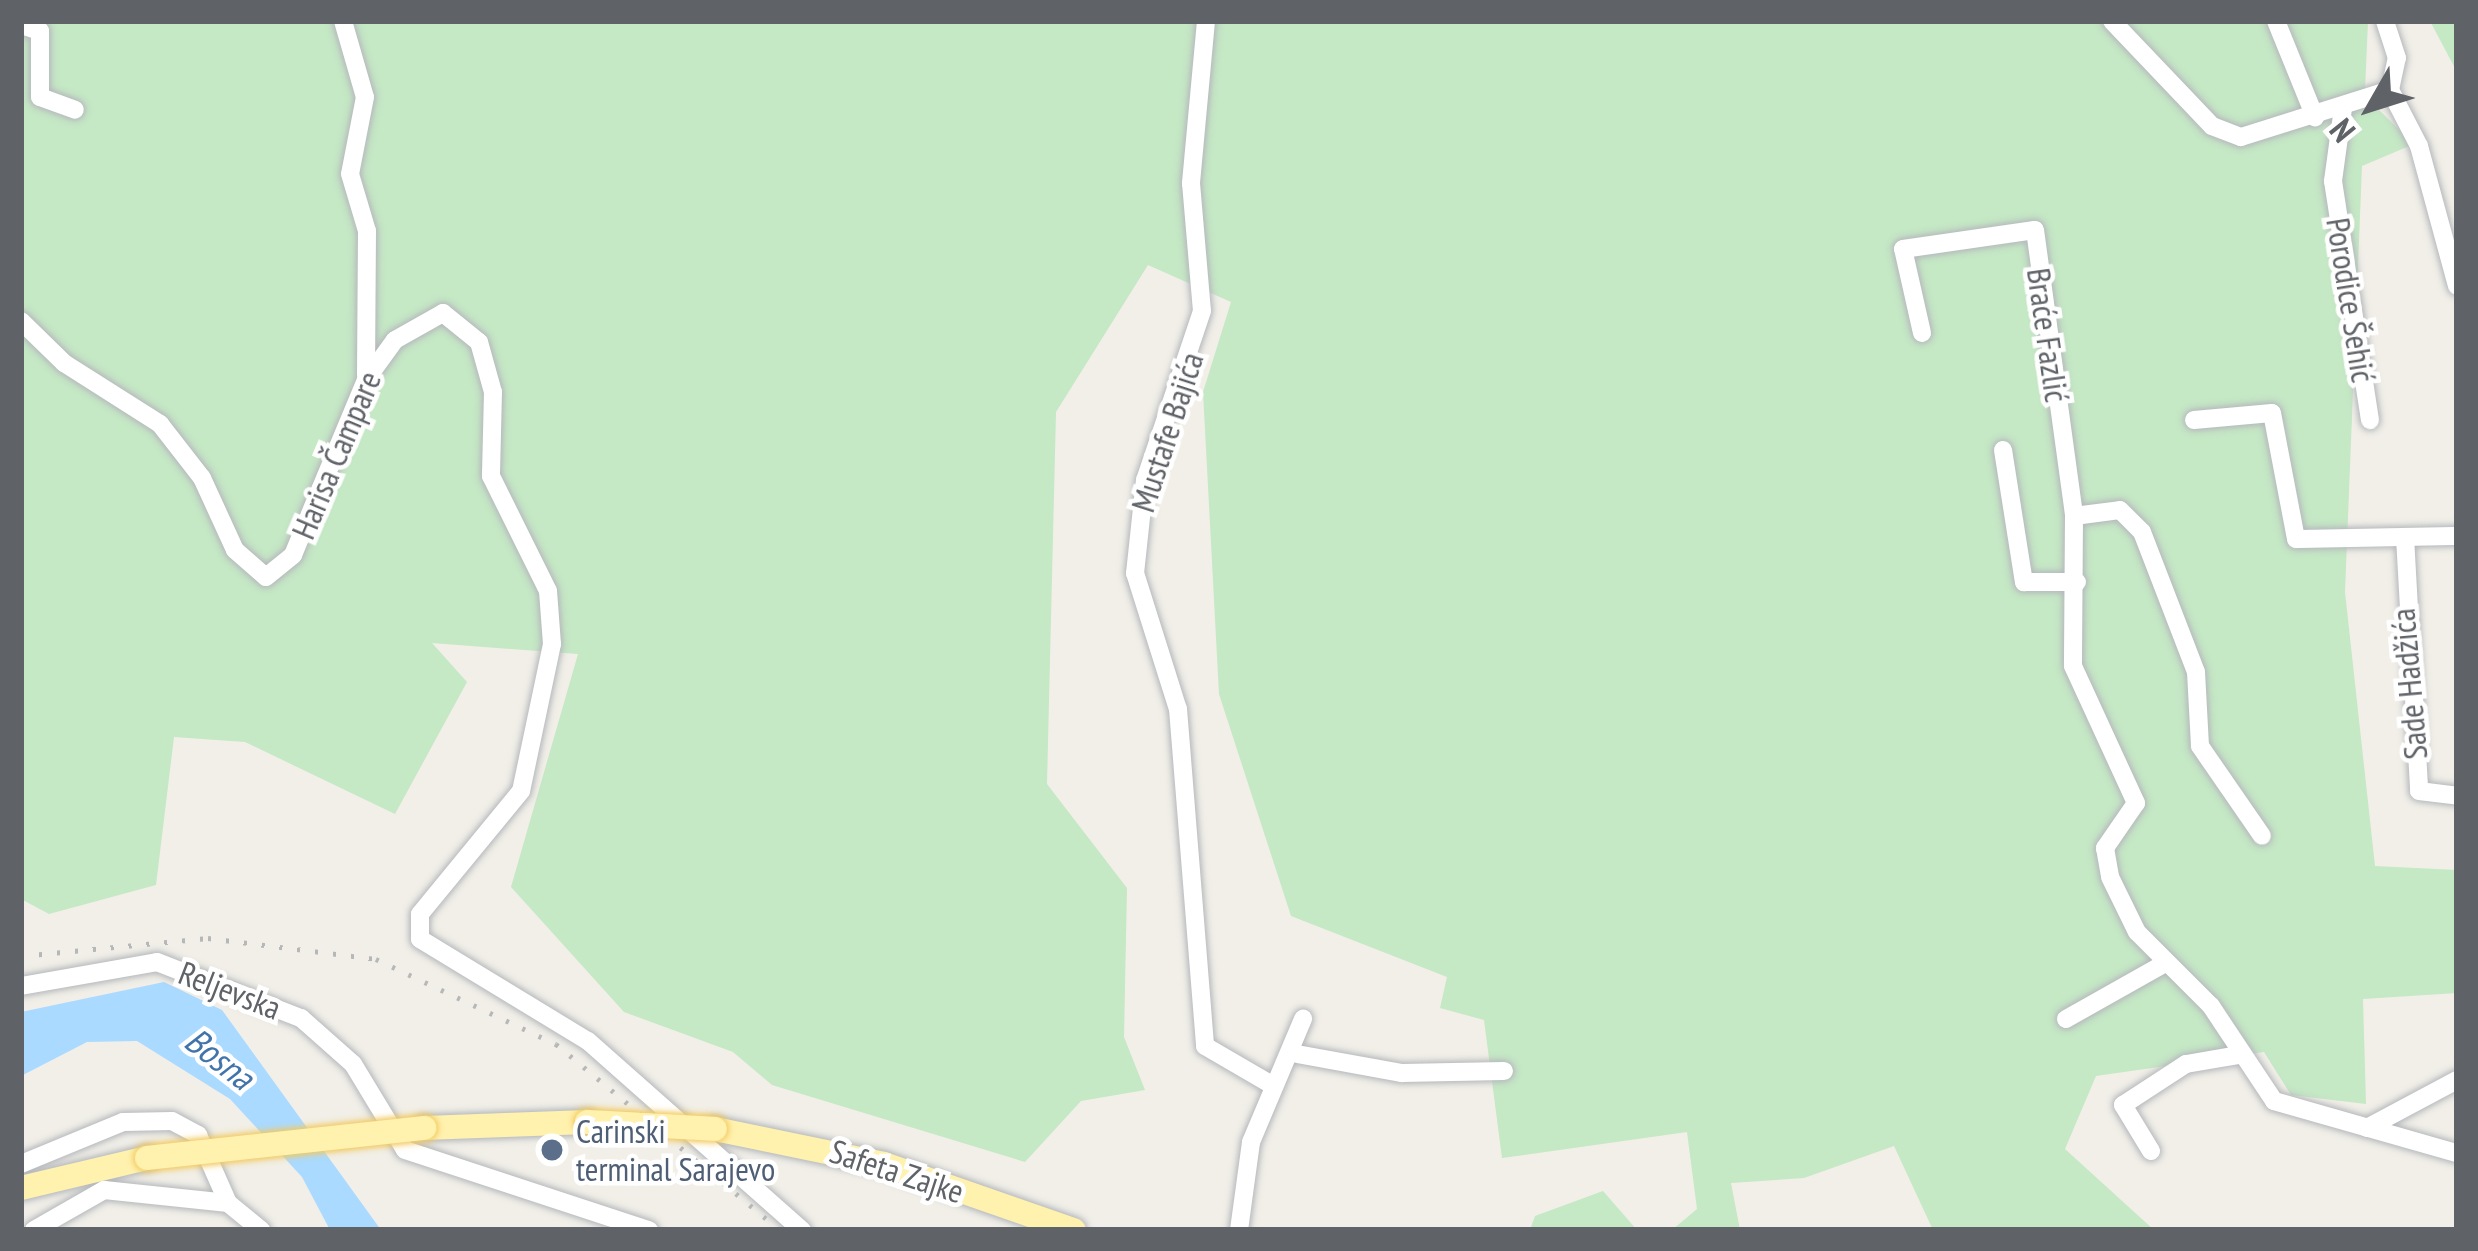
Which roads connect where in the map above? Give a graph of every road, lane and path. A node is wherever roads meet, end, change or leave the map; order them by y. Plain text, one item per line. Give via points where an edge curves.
1 (343, 21) edge
2 (1206, 21) edge
3 (2111, 21) edge
4 (2276, 21) edge
5 (2385, 21) edge
6 (21, 25) edge
7 (2390, 91) junction
8 (2343, 108) junction
9 (75, 110) dead end
10 (2315, 117) junction
11 (2457, 286) edge
12 (21, 321) edge
13 (1922, 334) dead end
14 (366, 380) junction
15 (2194, 420) dead end
16 (2370, 420) dead end
17 (2003, 450) dead end
18 (2074, 516) junction
19 (2457, 536) edge
20 (2405, 537) junction
21 (2077, 582) junction
22 (2457, 796) edge
23 (2262, 836) dead end
24 (2162, 965) junction
25 (21, 986) edge
26 (1303, 1019) dead end
27 (2066, 1019) dead end
28 (1297, 1054) junction
29 (2239, 1055) junction
30 (1504, 1071) dead end
31 (2457, 1080) edge
32 (1272, 1085) junction
33 (2367, 1128) junction
34 (2151, 1151) dead end
35 (2457, 1153) edge
36 (21, 1164) edge
37 (21, 1188) edge
38 (228, 1203) junction
39 (34, 1230) edge
40 (261, 1230) edge
41 (649, 1230) edge
42 (802, 1230) edge
43 (1074, 1230) edge
44 (1239, 1230) edge

1 - 14 street via 365,97 350,174 367,231
2 - 32 street, Mustafe Bajića via 1190,183 1202,311 1145,480 1135,573 1178,709 1205,1046
3 - 10 street via 2220,133
4 - 10 street
5 - 7 street via 2397,58
6 - 9 street via 40,31 40,97
7 - 8 street
7 - 11 street via 2419,146
8 - 10 street
8 - 16 street, Porodice Šehić via 2333,181
12 - 14 street, Harisa Čampare via 64,363 160,424 202,478 235,550 266,577 286,565 309,523
13 - 18 street, Braće Fazlić via 1903,250 2035,230
14 - 42 street, Harisa Čampare via 432,315 455,318 478,342 493,392 491,476 548,591 552,644 521,790 420,914 419,939 588,1041
15 - 20 street via 2272,413 2296,539
17 - 21 street via 2024,582
18 - 21 street, Braće Fazlić
18 - 23 street via 2120,510 2142,532 2196,672 2200,746
19 - 20 street
20 - 22 street, Sade Hadžića via 2419,791
21 - 24 street, Braće Fazlić via 2076,679 2136,803 2104,858
24 - 27 street
24 - 29 street, Braće Fazlić via 2211,1006
25 - 41 street, Reljevska via 157,962 301,1018 352,1064 405,1150
26 - 28 street
28 - 30 street via 1402,1073
28 - 32 street
29 - 33 street, Braće Fazlić via 2285,1107
29 - 34 street via 2186,1064 2123,1105
31 - 33 street
32 - 44 street via 1243,1173
33 - 35 street, Braće Fazlić
36 - 38 street via 123,1123 172,1121 198,1135
37 - 43 main road, Safeta Zajke, bridge via 147,1158 424,1128 587,1122 716,1129 884,1164
38 - 39 street via 104,1190
38 - 40 street

